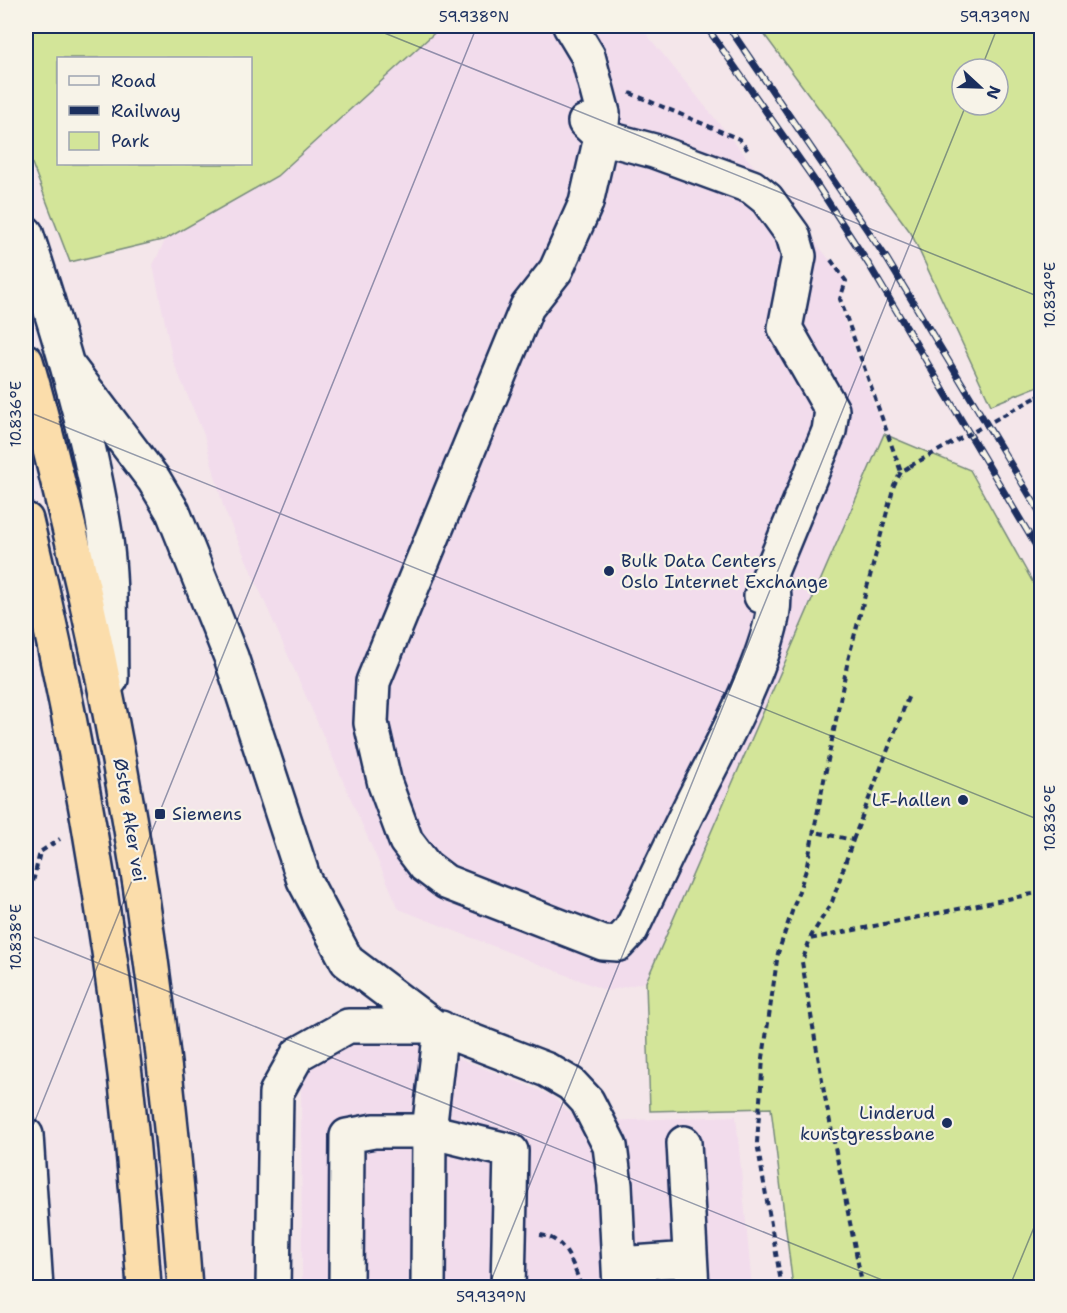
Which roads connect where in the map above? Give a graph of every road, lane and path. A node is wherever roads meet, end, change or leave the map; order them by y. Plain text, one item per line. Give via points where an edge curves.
1 (1036, 26) edge
2 (571, 29) edge
3 (1041, 33) edge
4 (601, 137) junction
5 (26, 233) edge
6 (26, 361) edge
7 (68, 366) junction
8 (1039, 396) edge
9 (26, 520) edge
10 (769, 576) junction
11 (909, 695) dead end
12 (719, 699) dead end
13 (111, 708) junction
14 (815, 832) junction
15 (63, 837) dead end
16 (854, 840) junction
17 (1041, 892) edge
18 (26, 912) edge
19 (810, 939) junction
20 (437, 1027) junction
21 (429, 1131) junction
22 (26, 1135) edge
23 (684, 1143) dead end
24 (511, 1232) junction
25 (691, 1273) edge
26 (620, 1276) edge
27 (36, 1287) edge
28 (144, 1287) edge
29 (185, 1287) edge
30 (273, 1287) edge
31 (346, 1287) edge
32 (428, 1287) edge
33 (508, 1287) edge
34 (582, 1287) edge
35 (782, 1287) edge
36 (863, 1287) edge

1 - 3 path
2 - 4 lane via 588,56 603,113
4 - 10 lane via 654,151 752,187 767,199 793,235 799,256 785,328 832,410 829,431
4 - 10 lane via 586,203 556,270 527,307 373,682 371,723 385,784 406,841 425,866 446,882 603,943 618,944 631,930 733,726 773,616 776,587
5 - 7 lane
6 - 13 highway, Østre Aker vei
7 - 13 lane via 105,534
7 - 20 lane via 154,480 173,512 231,657 304,880 347,961
8 - 14 path, bridge via 910,466 901,472 894,485 848,660
9 - 28 highway via 70,711 92,841 129,1102
10 - 12 lane
11 - 16 path
13 - 29 highway, Østre Aker vei via 136,851 169,1101
14 - 16 path
14 - 35 path via 778,953 758,1111 761,1175
15 - 18 path via 40,852
16 - 19 path via 832,902
17 - 19 path
19 - 36 path via 802,962
20 - 21 lane
20 - 26 lane via 547,1070 571,1084 587,1101 610,1146
20 - 30 lane via 348,1026 298,1054 276,1093
21 - 24 lane via 511,1151
21 - 31 lane via 374,1131 347,1136
21 - 32 lane
22 - 27 lane
23 - 25 lane
24 - 33 lane
24 - 34 path via 545,1235 555,1240 563,1247
25 - 26 lane

